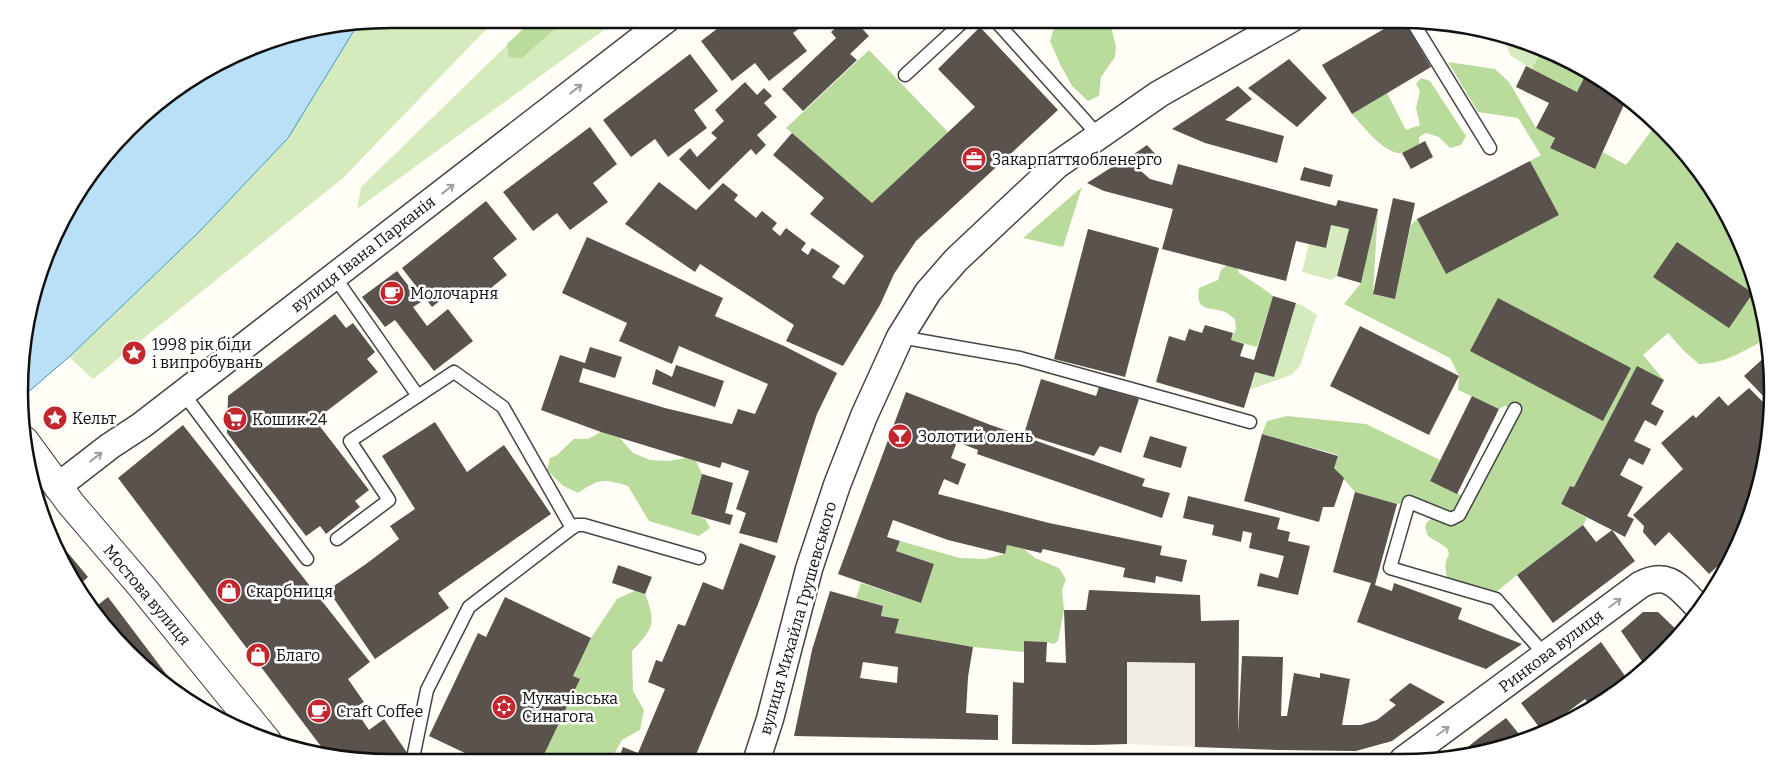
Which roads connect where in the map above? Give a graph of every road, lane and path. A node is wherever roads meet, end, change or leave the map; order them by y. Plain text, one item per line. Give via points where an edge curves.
1 (655, 28) edge
2 (956, 28) edge
3 (1002, 28) edge
4 (1275, 28) edge
5 (1416, 28) edge
6 (904, 75) dead end
7 (1098, 135) junction
8 (1490, 148) dead end
9 (334, 276) junction
10 (900, 337) junction
11 (183, 393) junction
12 (418, 396) junction
13 (1515, 409) dead end
14 (1250, 422) dead end
15 (33, 453) edge
16 (57, 487) junction
17 (572, 528) junction
18 (337, 539) dead end
19 (699, 558) dead end
20 (308, 559) dead end
21 (1694, 603) edge
22 (1545, 655) junction
23 (257, 729) edge
24 (414, 754) edge
25 (758, 754) edge
26 (1411, 754) edge

9 -> 1 street, вулиця Івана Парканія
2 - 6 lane
3 - 7 lane
4 - 7 street, вулиця Михайла Грушевського via 1159,94
5 - 8 lane
7 - 10 street, вулиця Михайла Грушевського via 1057,165 956,260 928,292
9 - 11 street, вулиця Івана Парканія
9 - 12 lane
10 - 14 lane via 1020,358
10 - 25 street, вулиця Михайла Грушевського via 837,485 809,569
16 -> 11 street, вулиця Івана Парканія
11 - 20 lane
12 - 17 lane via 454,372 503,407
12 - 18 lane via 350,441 389,500
13 - 22 lane via 1459,515 1451,519 1408,502 1390,568 1496,599
15 - 16 street, Мостова вулиця
16 - 23 street, Мостова вулиця
17 - 19 lane via 584,526
17 - 24 lane via 469,607 427,690
22 -> 21 street, Ринкова вулиця via 1651,579 1666,579
26 -> 22 street, Ринкова вулиця

